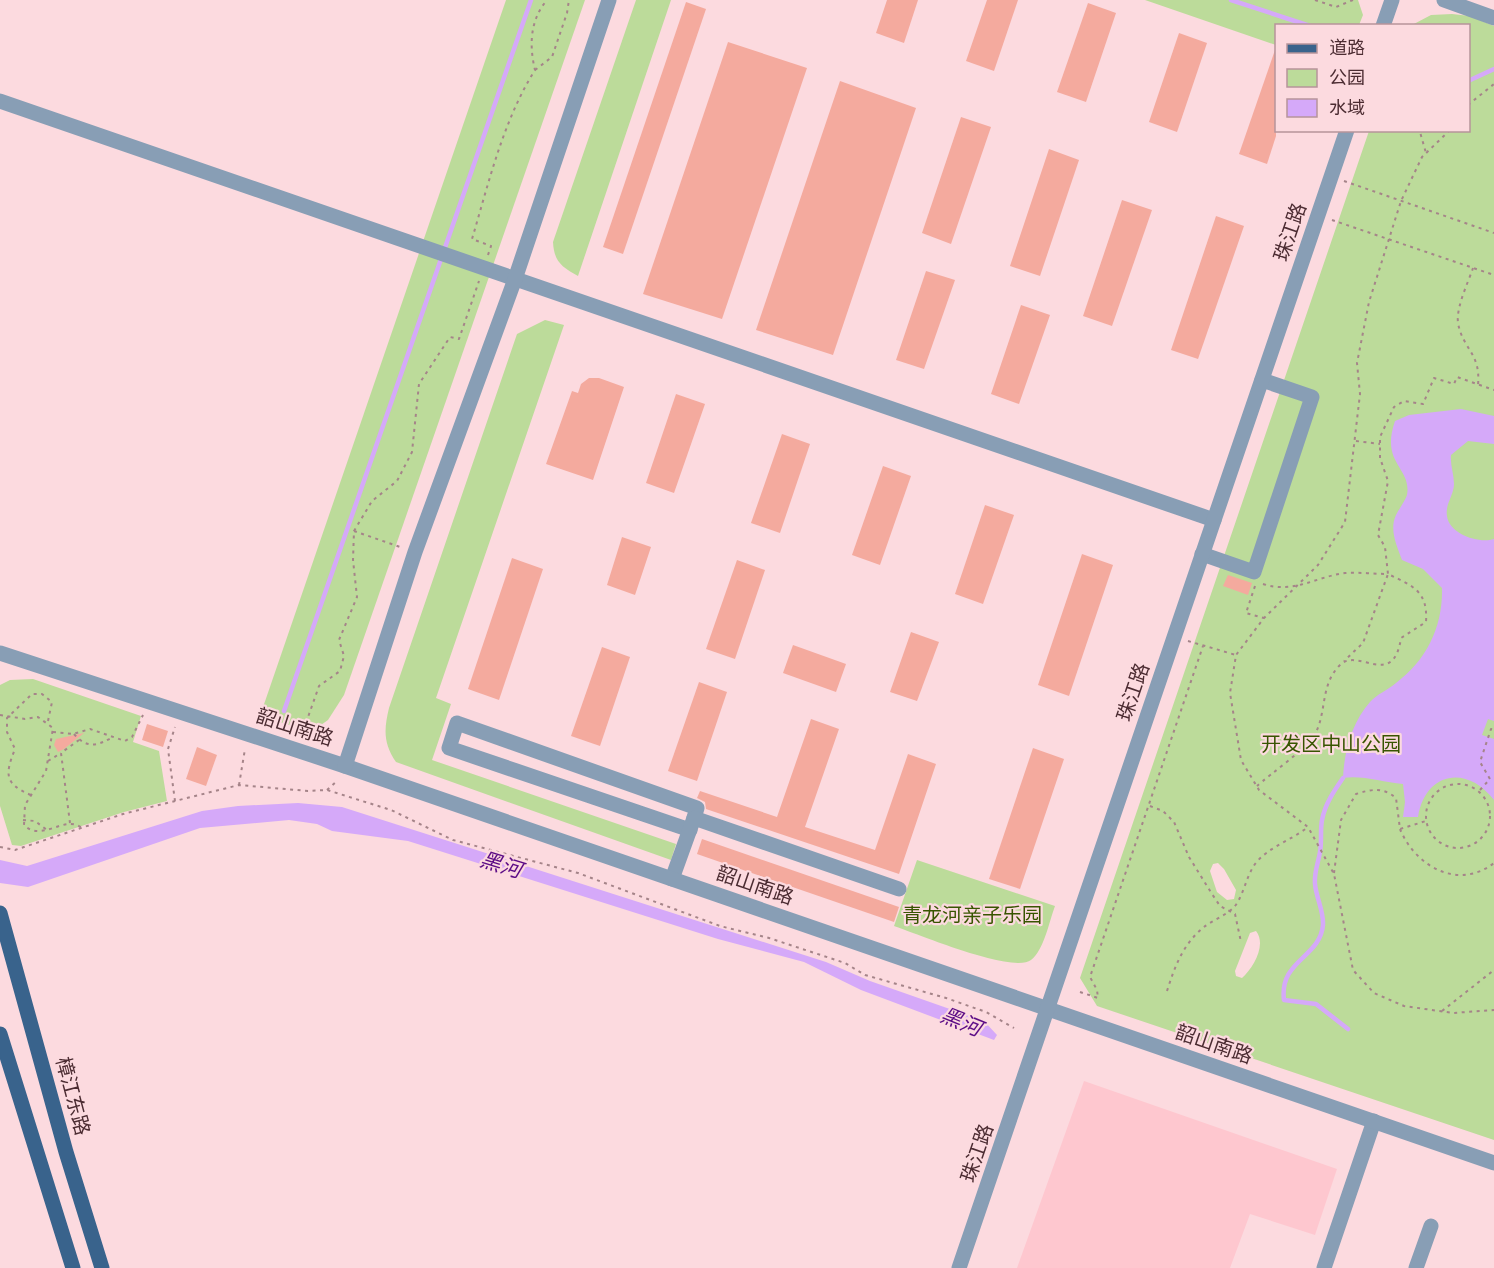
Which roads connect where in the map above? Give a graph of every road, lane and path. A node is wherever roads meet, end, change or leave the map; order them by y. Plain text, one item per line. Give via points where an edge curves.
1 (547, 0) edge
2 (568, 0) edge
3 (609, 0) edge
4 (1315, 0) edge
5 (1353, 0) edge
6 (1392, 0) edge
7 (1444, 0) edge
8 (1494, 18) edge
9 (1384, 24) edge
10 (535, 70) junction
11 (1494, 84) edge
12 (0, 101) edge
13 (1470, 103) edge
14 (1346, 132) edge
15 (1420, 132) edge
16 (1448, 132) edge
17 (1426, 153) junction
18 (1331, 177) junction
19 (1401, 201) junction
20 (1318, 215) junction
21 (1494, 233) edge
22 (1388, 239) junction
23 (1473, 268) junction
24 (483, 269) junction
25 (1494, 275) edge
26 (516, 279) junction
27 (1262, 380) junction
28 (1478, 385) junction
29 (1494, 390) edge
30 (1356, 441) junction
31 (1380, 444) junction
32 (1214, 520) junction
33 (354, 531) junction
34 (415, 552) junction
35 (1202, 554) junction
36 (1388, 574) junction
37 (1295, 588) junction
38 (1264, 618) junction
39 (1174, 636) junction
40 (1203, 646) junction
41 (0, 653) edge
42 (1236, 655) junction
43 (1344, 661) junction
44 (150, 703) junction
45 (180, 713) junction
46 (0, 715) edge
47 (7, 718) junction
48 (48, 722) junction
49 (1494, 730) edge
50 (53, 732) junction
51 (73, 734) junction
52 (248, 734) junction
53 (113, 737) junction
54 (79, 740) junction
55 (296, 750) junction
56 (61, 753) junction
57 (48, 761) junction
58 (345, 766) junction
59 (239, 785) junction
60 (1257, 786) junction
61 (1479, 791) junction
62 (31, 795) junction
63 (175, 801) junction
64 (1149, 806) junction
65 (23, 820) junction
66 (1426, 821) junction
67 (70, 824) junction
68 (692, 824) junction
69 (1308, 827) junction
70 (83, 829) junction
71 (1400, 829) junction
72 (47, 830) junction
73 (0, 847) edge
74 (1494, 863) edge
75 (1334, 874) junction
76 (672, 879) junction
77 (899, 888) dead end
78 (1230, 910) junction
79 (0, 913) edge
80 (1241, 942) dead end
81 (1494, 970) edge
82 (1167, 991) dead end
83 (1080, 992) dead end
84 (1049, 1009) junction
85 (1494, 1010) edge
86 (1441, 1011) junction
87 (1014, 1028) dead end
88 (0, 1034) edge
89 (1374, 1121) junction
90 (1494, 1163) edge
91 (1431, 1226) dead end
92 (73, 1268) edge
93 (102, 1268) edge
94 (959, 1268) edge
95 (1324, 1268) edge
96 (1416, 1268) edge

1 - 10 path via 538,11 532,31
2 - 10 path via 552,57
3 - 26 street
4 - 5 path via 1336,7
6 - 9 street
7 - 8 street
10 - 24 path via 520,94 472,239 491,246
11 - 13 path
12 - 24 street
14 - 18 street, 珠江路
15 - 17 path
16 - 17 path
17 - 19 path
18 - 19 path
18 - 20 street, 珠江路
19 - 21 path
19 - 22 path
20 - 22 path
20 - 27 street, 珠江路
22 - 23 path
22 - 30 path via 1369,302 1357,363 1360,394
23 - 25 path
23 - 28 path via 1458,321 1462,338 1479,364
24 - 26 street
24 - 33 path via 459,339 450,338 419,384 412,452 397,481 372,501
26 - 32 street
26 - 34 street
27 - 32 street, 珠江路
27 - 35 street via 1312,397 1254,572
28 - 29 path
28 - 31 path via 1457,377 1454,384 1434,378 1423,404 1404,401 1394,407
30 - 31 path
30 - 37 path via 1345,522 1318,565
31 - 36 path via 1388,481 1378,535 1385,547
32 - 35 street, 珠江路
33 - 34 path
33 - 55 path via 357,597 339,640 344,656 340,671 319,686
34 - 58 street
35 - 39 street, 珠江路
36 - 37 path via 1345,573
36 - 43 path via 1363,643
36 - 43 path via 1419,591 1427,608 1426,622 1401,638 1392,661 1373,666
37 - 38 path
37 - 38 path via 1257,582 1246,613
38 - 42 path
39 - 40 path
39 - 84 street, 珠江路
40 - 42 path
40 - 64 path
41 - 44 street, 韶山南路
42 - 60 path via 1230,693 1233,720 1241,760
43 - 60 path via 1329,680 1315,735
44 - 45 street, 韶山南路
44 - 53 path via 132,737 125,741
45 - 52 street, 韶山南路
45 - 63 path via 168,749
46 - 47 path
47 - 48 path via 38,717
47 - 48 path via 32,694 42,694 52,702
47 - 62 path via 15,749 7,770 9,779
48 - 50 path
49 - 61 path via 1491,729 1480,762 1490,779
50 - 51 path
50 - 57 path
51 - 53 path via 90,729
51 - 54 path
52 - 55 street, 韶山南路
52 - 59 path
53 - 54 path via 97,746
54 - 56 path
55 - 58 street, 韶山南路
56 - 57 path
56 - 67 path
57 - 62 path
58 - 76 street, 韶山南路
59 - 63 path
59 - 87 path via 327,790 391,810 453,840 578,873 720,926 769,938 845,963 865,975 976,1008
60 - 69 path
61 - 66 path via 1458,784 1440,789 1429,803
61 - 66 path via 1490,816 1483,835 1475,842 1445,845 1430,831
62 - 65 path
63 - 70 path
64 - 78 path via 1163,811 1174,822 1212,894 1220,906
64 - 83 path via 1090,977 1098,998
65 - 72 path via 35,821
65 - 72 path via 29,830
66 - 71 path
67 - 70 path
67 - 72 path
68 - 68 street via 449,748 457,723 697,808
68 - 76 street
68 - 77 street
69 - 75 path
69 - 78 path via 1256,863 1239,901
70 - 73 path via 15,850
71 - 74 path via 1412,852 1438,871 1465,874
71 - 75 path via 1396,798 1389,792 1374,788 1356,794 1341,820
75 - 86 path via 1353,970 1374,993 1389,1000
76 - 84 street, 韶山南路
78 - 80 path via 1235,914
78 - 82 path via 1188,941
79 - 93 main road, 樟江东路
81 - 86 path
84 - 89 street, 韶山南路
84 - 94 street, 珠江路
85 - 86 path
88 - 92 main road
89 - 90 street, 韶山南路
89 - 95 street
91 - 96 street

